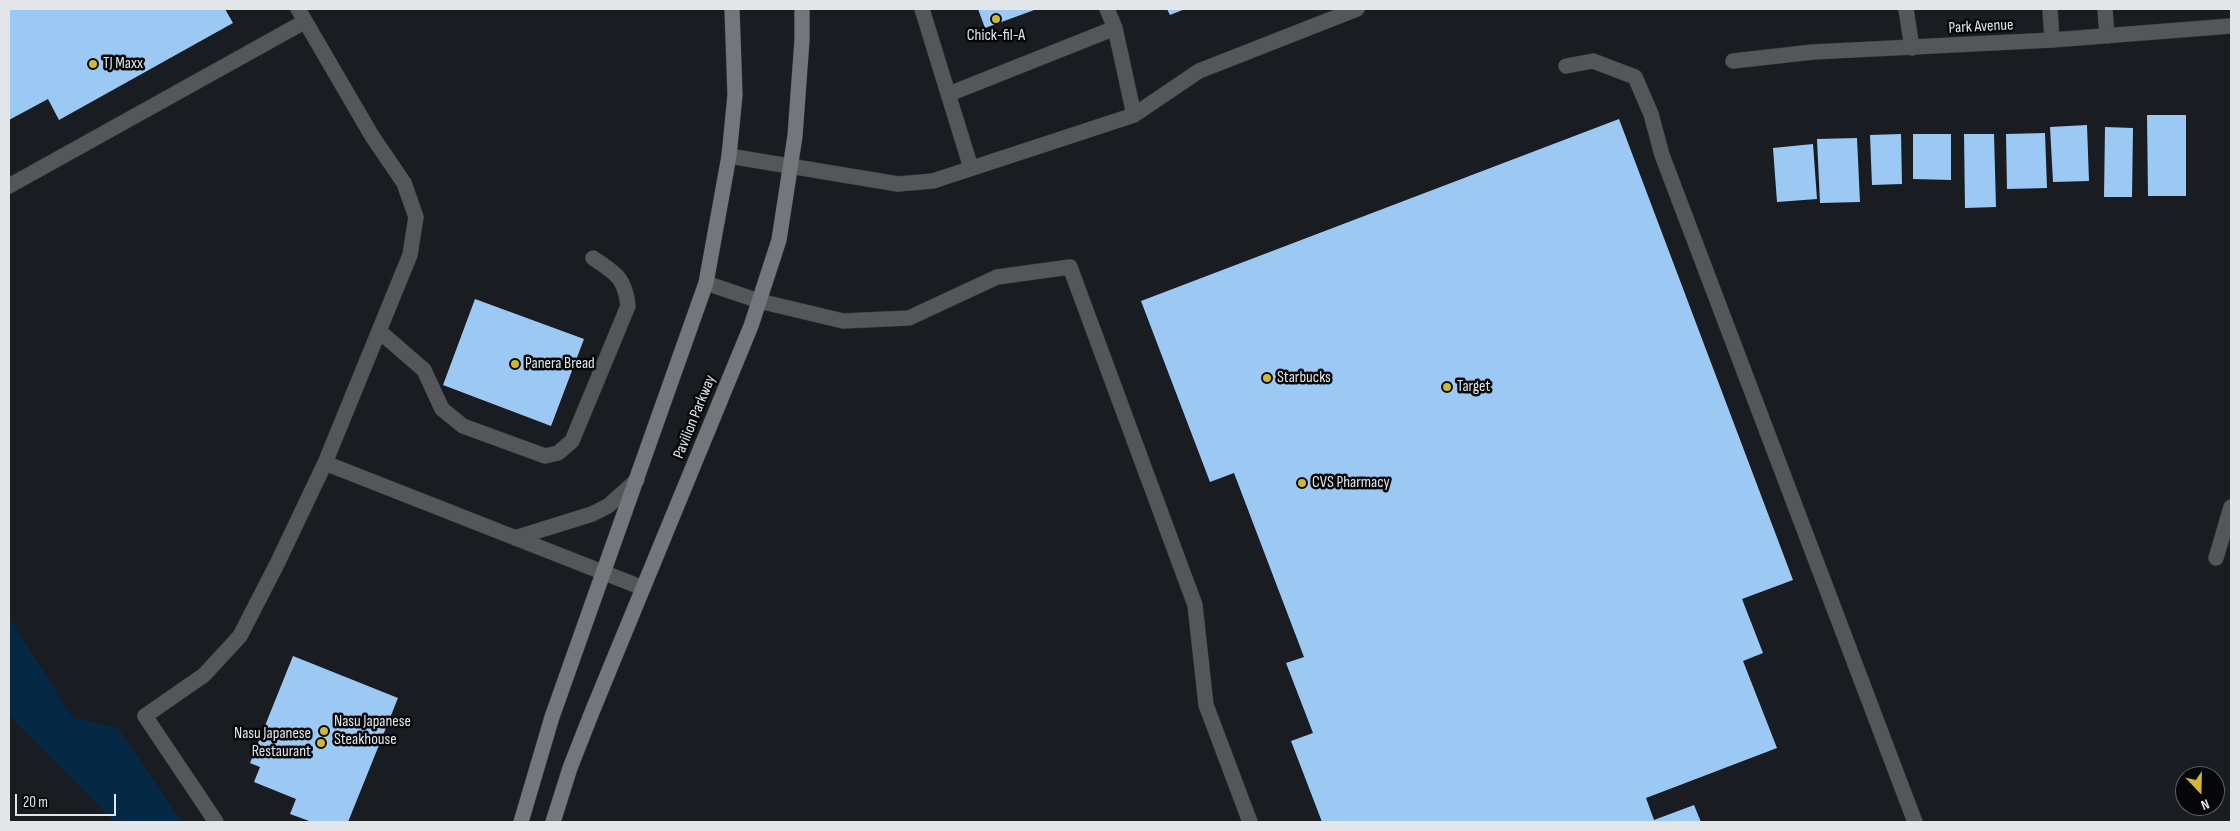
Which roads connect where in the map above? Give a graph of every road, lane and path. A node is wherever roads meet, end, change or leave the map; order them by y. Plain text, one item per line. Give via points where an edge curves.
1 (732, 9) edge
2 (802, 9) edge
3 (922, 9) edge
4 (1107, 9) edge
5 (1357, 9) edge
6 (1906, 9) edge
7 (2050, 9) edge
8 (2104, 9) edge
9 (301, 15) edge
10 (2231, 26) edge
11 (1114, 28) junction
12 (2106, 36) junction
13 (2052, 40) junction
14 (1912, 48) junction
15 (1733, 61) dead end
16 (1566, 66) dead end
17 (949, 94) junction
18 (1134, 115) junction
19 (729, 156) junction
20 (790, 165) junction
21 (971, 168) junction
22 (9, 186) edge
23 (593, 258) dead end
24 (706, 283) junction
25 (759, 301) junction
26 (379, 331) junction
27 (324, 462) junction
28 (637, 480) junction
29 (2231, 507) edge
30 (515, 538) junction
31 (2216, 558) dead end
32 (604, 572) junction
33 (643, 588) junction
34 (216, 822) edge
35 (521, 822) edge
36 (553, 822) edge
37 (1250, 822) edge
38 (1915, 822) edge

1 - 19 main road, Pavilion Parkway via 735,95
2 - 20 main road, Pavilion Parkway
3 - 17 street
4 - 11 street
5 - 18 street via 1199,71
6 - 14 street
7 - 13 street
8 - 12 street
9 - 22 street
9 - 26 street via 372,136 404,183 416,217 410,255
10 - 12 street, Park Avenue
11 - 17 street
11 - 18 street
12 - 13 street, Park Avenue
13 - 14 street, Park Avenue
14 - 15 street, Park Avenue via 1813,52
16 - 38 street via 1593,61 1635,77
17 - 21 street
18 - 21 street
19 - 20 street
19 - 24 main road, Pavilion Parkway
20 - 21 street via 898,184 934,181
20 - 25 main road, Pavilion Parkway via 779,240
23 - 26 street via 620,277 628,306 572,441 558,453 545,456 463,426 442,409 424,370
24 - 25 street
24 - 28 main road, Pavilion Parkway
25 - 33 main road, Pavilion Parkway via 752,326
25 - 37 street via 843,321 909,318 997,277 1070,267 1195,605 1206,705
26 - 27 street
27 - 30 street
27 - 34 street via 240,636 204,675 145,716
28 - 30 street via 608,506 592,514
28 - 32 main road, Pavilion Parkway
29 - 31 street
30 - 32 street
32 - 33 street
32 - 35 main road, Pavilion Parkway via 552,717
33 - 36 main road, Pavilion Parkway via 570,768

